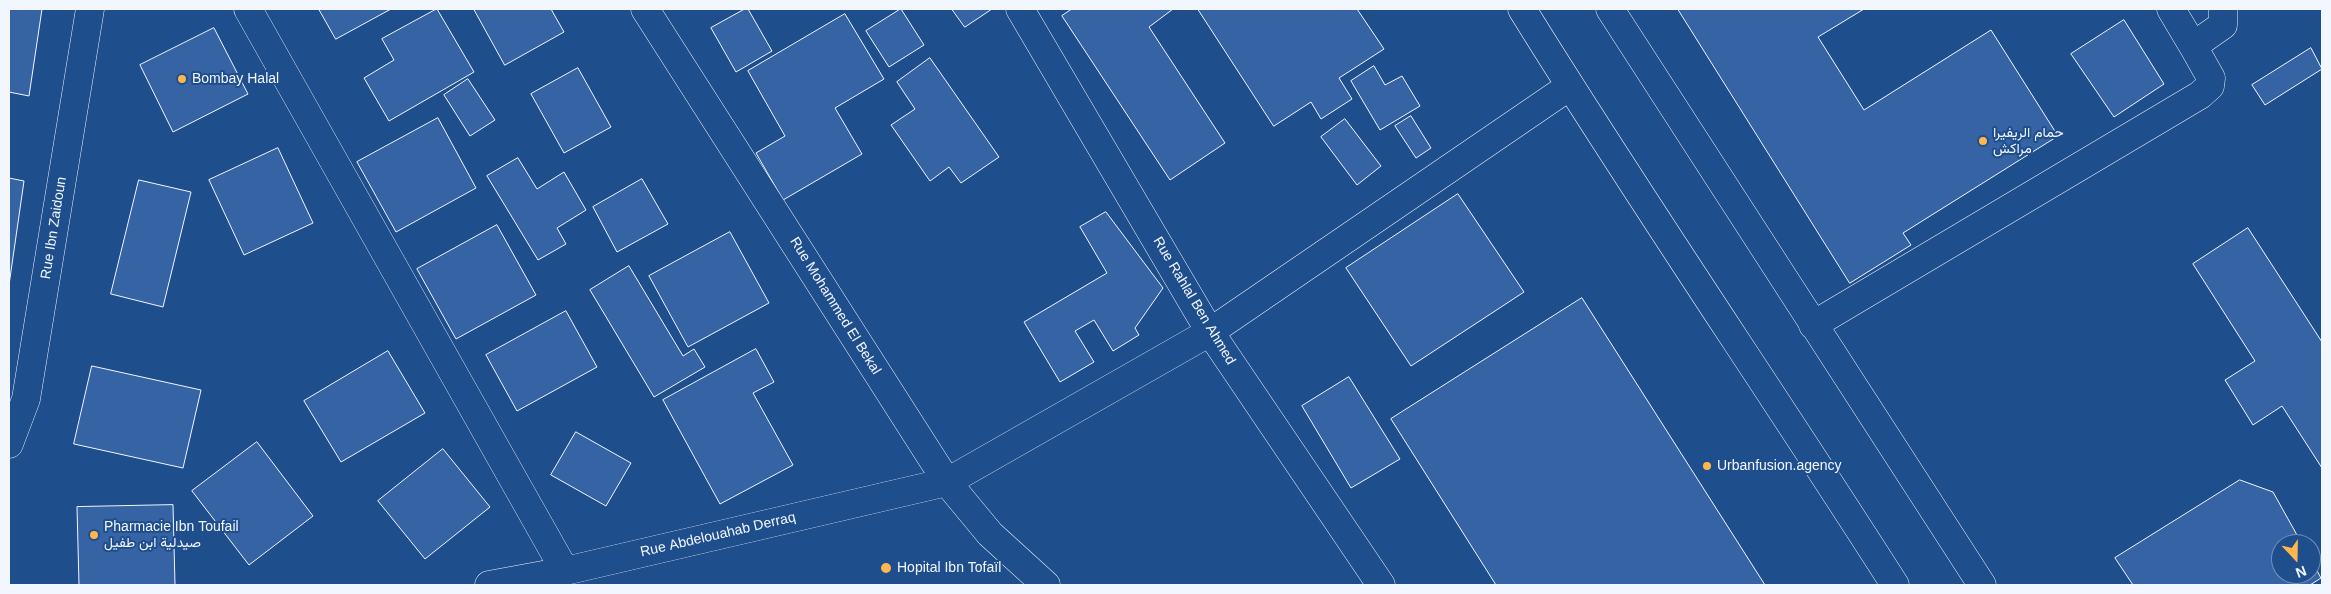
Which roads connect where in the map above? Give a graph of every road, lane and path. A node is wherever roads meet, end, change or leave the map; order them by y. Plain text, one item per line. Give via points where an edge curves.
1 (90, 9) edge
2 (248, 9) edge
3 (645, 9) edge
4 (1020, 9) edge
5 (1522, 9) edge
6 (1610, 9) edge
7 (2171, 9) edge
8 (2223, 9) edge
9 (2193, 46) junction
10 (1570, 86) junction
11 (1813, 325) junction
12 (1210, 332) junction
13 (9, 444) edge
14 (947, 482) junction
15 (565, 571) junction
16 (489, 585) edge
17 (1046, 585) edge
18 (1381, 585) edge
19 (1895, 585) edge
20 (1982, 585) edge

1 - 13 street, Rue Ibn Zaidoun via 26,398
2 - 15 street
3 - 14 street, Rue Mohammed El Bekal
4 - 12 street, Rue Rahlal Ben Ahmed
5 - 10 street
6 - 11 street
7 - 9 street
8 - 9 street via 2223,25
9 - 11 street via 2211,78 2210,86 2200,95
10 - 12 street, Rue Abdelouahab Derraq
10 - 19 street
11 - 20 street
12 - 14 street, Rue Abdelouahab Derraq
12 - 18 street, Rue Rahlal Ben Ahmed
14 - 15 street, Rue Abdelouahab Derraq
14 - 17 street, Rue Mohammed El Bekal via 990,534
15 - 16 street, Rue Abdelouahab Derraq

